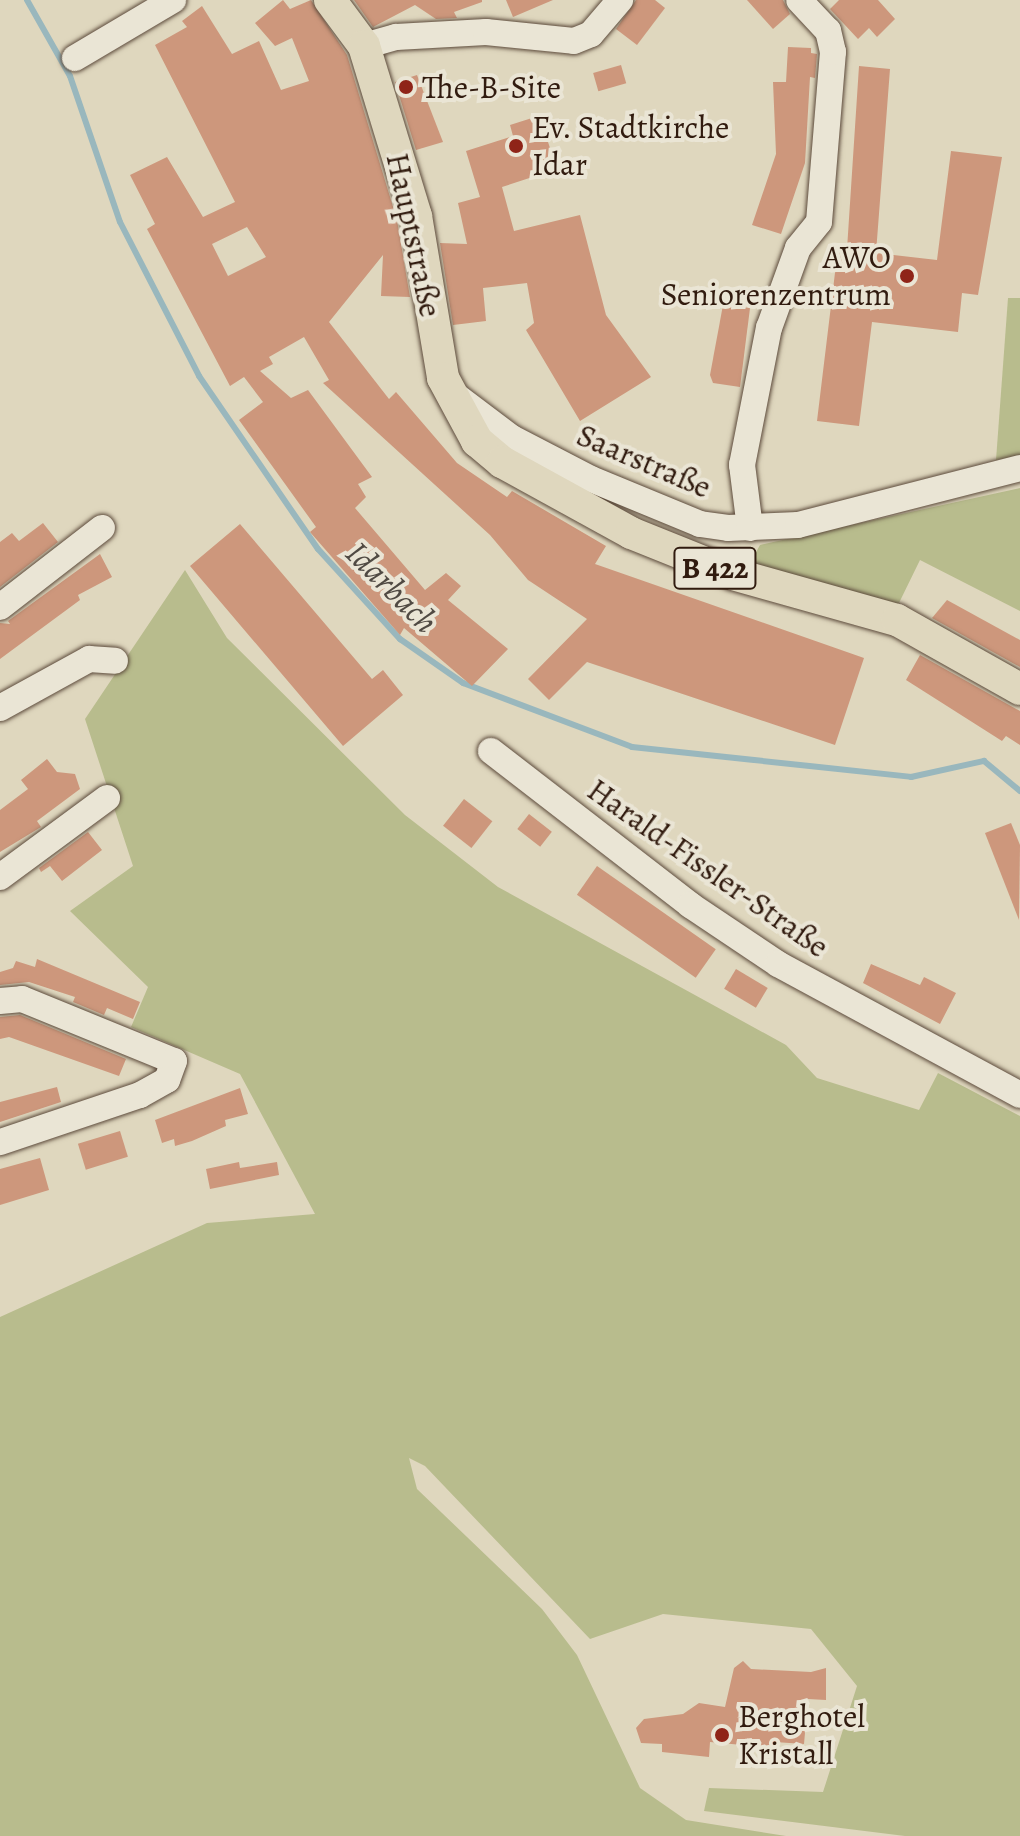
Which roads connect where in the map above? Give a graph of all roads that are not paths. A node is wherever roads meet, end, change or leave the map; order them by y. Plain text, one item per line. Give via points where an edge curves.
1 (173, 0) edge
2 (330, 0) edge
3 (620, 0) edge
4 (799, 0) edge
5 (364, 46) junction
6 (75, 58) dead end
7 (446, 389) junction
8 (1020, 468) edge
9 (102, 528) dead end
10 (750, 528) junction
11 (0, 607) edge
12 (115, 661) dead end
13 (1020, 689) edge
14 (0, 708) edge
15 (491, 751) dead end
16 (107, 798) dead end
17 (0, 877) edge
18 (0, 1001) edge
19 (1020, 1095) edge
20 (0, 1142) edge

1 - 6 street
2 - 5 main road, Hauptstraße / B 422
3 - 5 street via 591,34 574,41 486,32 396,37
4 - 10 street via 828,31 833,52 819,222 798,248 769,328 742,465
5 - 7 main road, Hauptstraße / B 422 via 416,216
7 - 10 street, Saarstraße via 512,438 591,479 700,524
7 - 13 main road, B 422 via 485,448 585,509 688,558 897,620
8 - 10 street, Saarstraße via 798,525
9 - 11 street
12 - 14 street via 89,659
15 - 19 street, Harald-Fissler-Straße via 690,905 778,964
16 - 17 street
18 - 20 street via 22,999 174,1061 167,1080 140,1095

